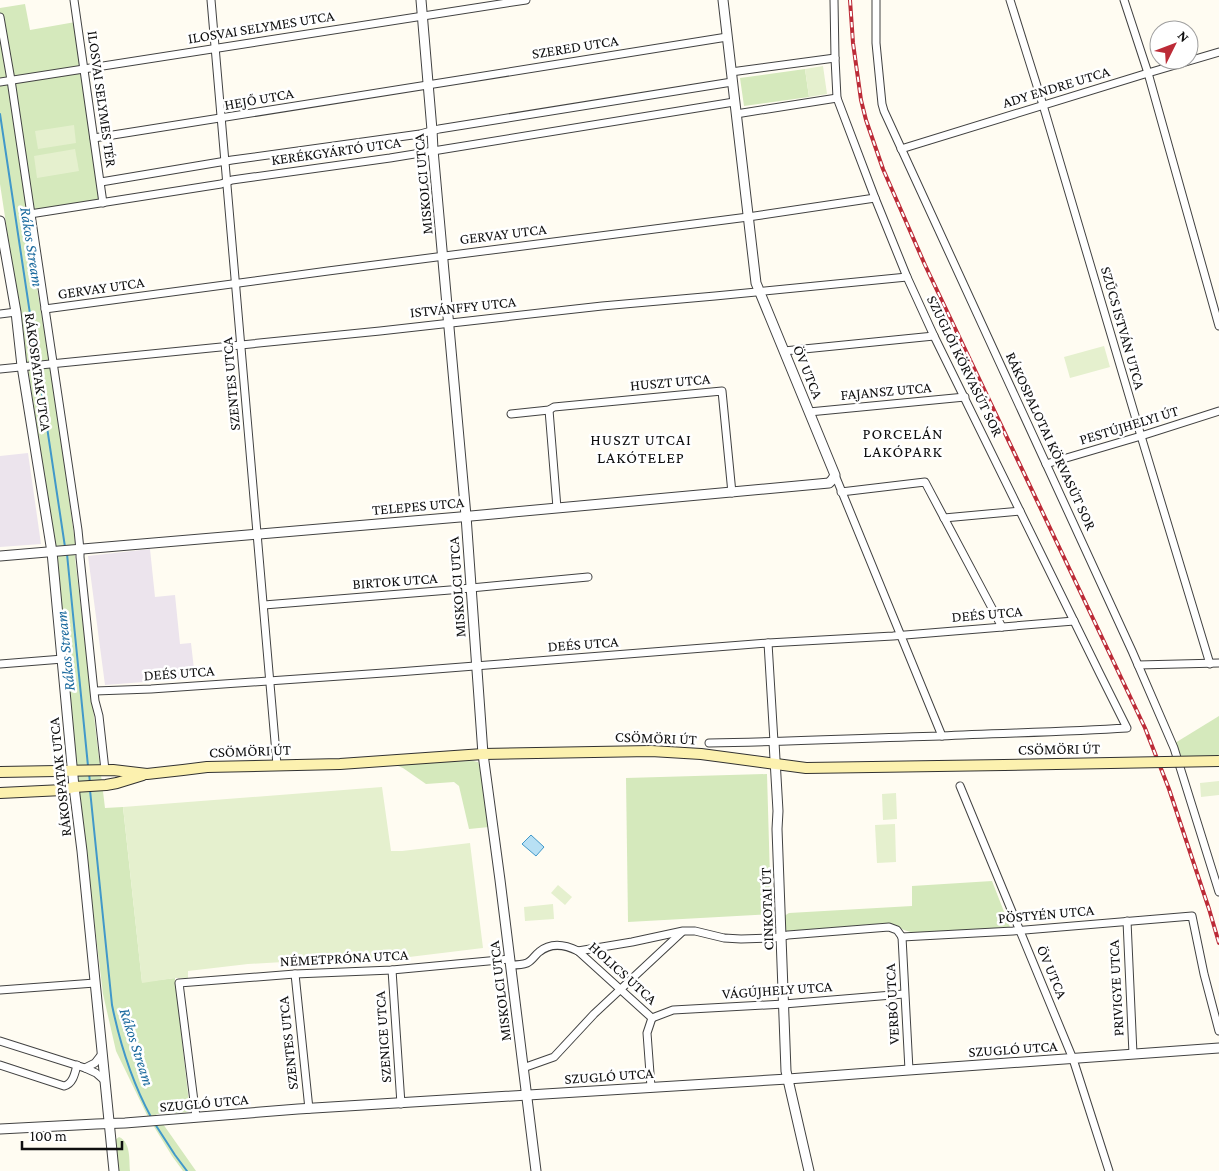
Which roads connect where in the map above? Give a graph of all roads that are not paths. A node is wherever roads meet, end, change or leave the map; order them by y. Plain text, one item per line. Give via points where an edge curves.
1 (74, 0) edge
2 (211, 0) edge
3 (421, 0) edge
4 (526, 0) edge
5 (723, 0) edge
6 (834, 0) edge
7 (876, 0) edge
8 (1010, 0) edge
9 (1124, 0) edge
10 (422, 16) junction
11 (0, 17) edge
12 (727, 37) junction
13 (215, 48) junction
14 (1219, 52) edge
15 (835, 58) junction
16 (84, 69) junction
17 (1148, 73) junction
18 (731, 77) junction
19 (5, 81) edge
20 (428, 85) junction
21 (837, 98) junction
22 (734, 102) junction
23 (1043, 105) junction
24 (736, 114) junction
25 (222, 119) junction
26 (432, 130) junction
27 (94, 138) junction
28 (902, 149) junction
29 (433, 150) junction
30 (225, 162) junction
31 (101, 182) junction
32 (227, 182) junction
33 (875, 198) junction
34 (103, 202) junction
35 (30, 214) junction
36 (748, 216) junction
37 (0, 221) edge
38 (443, 256) junction
39 (907, 277) junction
40 (236, 283) junction
41 (759, 291) junction
42 (1216, 304) edge
43 (45, 309) junction
44 (16, 312) junction
45 (0, 314) edge
46 (449, 323) junction
47 (1219, 326) edge
48 (934, 336) junction
49 (241, 345) junction
50 (784, 350) junction
51 (53, 364) junction
52 (22, 366) junction
53 (0, 369) edge
54 (965, 397) junction
55 (549, 410) junction
56 (1219, 411) edge
57 (809, 412) junction
58 (511, 414) dead end
59 (1141, 436) junction
60 (1046, 464) junction
61 (835, 475) junction
62 (841, 492) junction
63 (732, 493) junction
64 (557, 508) junction
65 (1020, 511) junction
66 (466, 516) junction
67 (944, 518) junction
68 (258, 534) junction
69 (77, 550) junction
70 (56, 551) junction
71 (0, 556) edge
72 (588, 578) dead end
73 (471, 588) junction
74 (264, 605) junction
75 (1074, 621) junction
76 (1002, 627) junction
77 (900, 635) junction
78 (768, 643) junction
79 (63, 659) junction
80 (0, 664) edge
81 (1210, 664) junction
82 (1219, 664) edge
83 (1138, 665) junction
84 (477, 666) junction
85 (270, 680) junction
86 (95, 691) junction
87 (1127, 728) joint
88 (942, 736) junction
89 (774, 742) junction
90 (709, 743) dead end
91 (483, 754) junction
92 (1219, 762) edge
93 (775, 764) junction
94 (277, 765) junction
95 (102, 770) junction
96 (75, 771) junction
97 (0, 772) edge
98 (146, 774) junction
99 (960, 786) dead end
100 (74, 787) junction
101 (0, 793) edge
102 (1219, 890) edge
103 (1127, 921) junction
104 (1019, 930) junction
105 (682, 931) junction
106 (781, 936) junction
107 (902, 937) junction
108 (578, 951) junction
109 (510, 962) junction
110 (392, 970) junction
111 (295, 974) junction
112 (95, 983) junction
113 (0, 990) edge
114 (620, 990) junction
115 (904, 994) junction
116 (784, 1004) junction
117 (652, 1018) junction
118 (1219, 1031) edge
119 (0, 1041) edge
120 (1219, 1048) edge
121 (102, 1054) junction
122 (1133, 1054) junction
123 (1073, 1059) junction
124 (0, 1065) edge
125 (81, 1067) junction
126 (523, 1068) junction
127 (909, 1070) junction
128 (788, 1079) junction
129 (105, 1080) junction
130 (650, 1087) junction
131 (527, 1096) junction
132 (402, 1104) junction
133 (309, 1109) junction
134 (196, 1117) junction
135 (109, 1123) junction
136 (0, 1129) edge
137 (114, 1171) edge
138 (536, 1171) edge
139 (810, 1171) edge
140 (1109, 1171) edge

1 - 16 street, ILOSVAI SELYMES TÉR
2 - 13 street, SZENTES UTCA
3 - 10 street, MISKOLCI UTCA
4 - 10 street, ILOSVAI SELYMES UTCA
5 - 12 street, ÖV UTCA
6 - 15 street, SZUGLÓI KÖRVASÚT SOR
7 - 28 street, RÁKOSPALOTAI KÖRVASÚT SOR via 882,104
8 - 23 street, SZŰCS ISTVÁN UTCA
9 - 17 street
10 - 13 street, ILOSVAI SELYMES UTCA
10 - 20 street, MISKOLCI UTCA
11 - 19 street, RÁKOSPATAK UTCA
12 - 18 street, ÖV UTCA
12 - 20 street, SZERED UTCA
13 - 16 street, ILOSVAI SELYMES UTCA
13 - 25 street, SZENTES UTCA
14 - 17 street, ADY ENDRE UTCA
15 - 18 street, KERÉKGYÁRTÓ UTCA
15 - 21 street, SZUGLÓI KÖRVASÚT SOR
16 - 19 street, ILOSVAI SELYMES UTCA
16 - 27 street, ILOSVAI SELYMES TÉR
17 - 23 street, ADY ENDRE UTCA
17 - 42 street
18 - 22 street, ÖV UTCA
18 - 26 street, KERÉKGYÁRTÓ UTCA
19 - 35 street, RÁKOSPATAK UTCA
20 - 25 street, HEJŐ UTCA
20 - 26 street, MISKOLCI UTCA
21 - 24 street
21 - 33 street, SZUGLÓI KÖRVASÚT SOR
22 - 24 street, ÖV UTCA
22 - 29 street, KERÉKGYÁRTÓ UTCA
23 - 28 street, ADY ENDRE UTCA
23 - 59 street, SZŰCS ISTVÁN UTCA
24 - 36 street, ÖV UTCA
25 - 27 street, HEJŐ UTCA
25 - 30 street, SZENTES UTCA
26 - 29 street, MISKOLCI UTCA
26 - 30 street, KERÉKGYÁRTÓ UTCA
27 - 31 street, ILOSVAI SELYMES TÉR
28 - 60 street, RÁKOSPALOTAI KÖRVASÚT SOR
29 - 32 street, KERÉKGYÁRTÓ UTCA
29 - 38 street, MISKOLCI UTCA
30 - 31 street, KERÉKGYÁRTÓ UTCA
30 - 32 street, SZENTES UTCA
31 - 34 street, ILOSVAI SELYMES TÉR
32 - 34 street, KERÉKGYÁRTÓ UTCA
32 - 40 street, SZENTES UTCA
33 - 36 street, GERVAY UTCA
33 - 39 street, SZUGLÓI KÖRVASÚT SOR
34 - 35 street, KERÉKGYÁRTÓ UTCA
35 - 43 street, RÁKOSPATAK UTCA
36 - 38 street, GERVAY UTCA
36 - 41 street, ÖV UTCA
37 - 44 street, RÁKOSPATAK UTCA
38 - 40 street, GERVAY UTCA
38 - 46 street, MISKOLCI UTCA
39 - 41 street, ISTVÁNFFY UTCA
39 - 48 street, SZUGLÓI KÖRVASÚT SOR
40 - 43 street, GERVAY UTCA
40 - 49 street, SZENTES UTCA
41 - 46 street, ISTVÁNFFY UTCA
41 - 50 street, ÖV UTCA
42 - 47 street
43 - 51 street, RÁKOSPATAK UTCA
44 - 45 street
44 - 52 street, RÁKOSPATAK UTCA
46 - 49 street, ISTVÁNFFY UTCA
46 - 66 street, MISKOLCI UTCA
48 - 50 street
48 - 54 street, SZUGLÓI KÖRVASÚT SOR
49 - 51 street, ISTVÁNFFY UTCA
49 - 68 street, SZENTES UTCA
50 - 57 street, ÖV UTCA
51 - 52 street, ISTVÁNFFY UTCA
51 - 69 street, RÁKOSPATAK UTCA
52 - 53 street, ISTVÁNFFY UTCA
52 - 70 street, RÁKOSPATAK UTCA
54 - 57 street, FAJANSZ UTCA
54 - 65 street, SZUGLÓI KÖRVASÚT SOR
55 - 58 street, HUSZT UTCA
55 - 63 street, HUSZT UTCA via 722,391
55 - 64 street
56 - 59 street, PESTÚJHELYI ÚT
57 - 61 street, ÖV UTCA
59 - 60 street, PESTÚJHELYI ÚT
59 - 81 street, SZŰCS ISTVÁN UTCA
60 - 83 street, RÁKOSPALOTAI KÖRVASÚT SOR
61 - 62 street, ÖV UTCA
61 - 63 street, TELEPES UTCA via 825,485
62 - 67 street via 925,482
62 - 77 street, ÖV UTCA
63 - 64 street, TELEPES UTCA
64 - 66 street, TELEPES UTCA
65 - 67 street
65 - 75 street, SZUGLÓI KÖRVASÚT SOR
66 - 68 street, TELEPES UTCA
66 - 73 street, MISKOLCI UTCA
67 - 76 street
68 - 69 street, TELEPES UTCA
68 - 74 street, SZENTES UTCA
69 - 70 street, TELEPES UTCA
69 - 86 street, RÁKOSPATAK UTCA
70 - 71 street, TELEPES UTCA
70 - 79 street, RÁKOSPATAK UTCA
72 - 73 street, BIRTOK UTCA
73 - 74 street, BIRTOK UTCA
73 - 84 street, MISKOLCI UTCA
74 - 85 street, SZENTES UTCA
75 - 76 street, DEÉS UTCA
75 - 87 street, SZUGLÓI KÖRVASÚT SOR
76 - 77 street, DEÉS UTCA
77 - 78 street, DEÉS UTCA
77 - 88 street, ÖV UTCA
78 - 84 street, DEÉS UTCA
78 - 89 street, CINKOTAI ÚT
79 - 80 street
79 - 96 street, RÁKOSPATAK UTCA
81 - 82 street
81 - 83 street
83 - 102 street, RÁKOSPALOTAI KÖRVASÚT SOR via 1177,755
84 - 85 street, DEÉS UTCA
84 - 91 street, MISKOLCI UTCA
85 - 86 street, DEÉS UTCA
85 - 94 street, SZENTES UTCA
86 - 95 street, RÁKOSPATAK UTCA
87 - 88 street, CSÖMÖRI ÚT
88 - 89 street, CSÖMÖRI ÚT
89 - 90 street, CSÖMÖRI ÚT
89 - 93 street, CINKOTAI ÚT
91 - 93 main road, CSÖMÖRI ÚT via 651,750
91 - 94 main road, CSÖMÖRI ÚT
91 - 109 street, MISKOLCI UTCA
92 - 93 main road, CSÖMÖRI ÚT, bridge via 825,769
93 - 106 street, CINKOTAI ÚT
94 - 98 main road, CSÖMÖRI ÚT via 207,767
95 - 96 main road, CSÖMÖRI ÚT
95 - 98 main road, CSÖMÖRI ÚT
96 - 97 main road, CSÖMÖRI ÚT
96 - 100 street, RÁKOSPATAK UTCA
98 - 100 main road, CSÖMÖRI ÚT via 106,785
99 - 104 street, ÖV UTCA
100 - 101 main road, CSÖMÖRI ÚT
100 - 112 street, RÁKOSPATAK UTCA
103 - 104 street, PÖSTYÉN UTCA
103 - 118 street, PÖSTYÉN UTCA via 1192,916
103 - 122 street, PRIVIGYE UTCA
104 - 107 street, PÖSTYÉN UTCA
104 - 123 street, ÖV UTCA
105 - 106 street via 741,939
105 - 108 street
105 - 114 street
106 - 107 street via 888,927
106 - 116 street, CINKOTAI ÚT
107 - 115 street, VERBÓ UTCA
108 - 109 street, HOLICS UTCA via 552,946 529,962
108 - 114 street, HOLICS UTCA
109 - 110 street, NÉMETPRÓNA UTCA
109 - 126 street, MISKOLCI UTCA
110 - 111 street, NÉMETPRÓNA UTCA
110 - 132 street, SZENICE UTCA
111 - 133 street, SZENTES UTCA
111 - 134 street, NÉMETPRÓNA UTCA via 179,983
112 - 113 street
112 - 121 street, RÁKOSPATAK UTCA
114 - 117 street, HOLICS UTCA
114 - 126 street via 554,1057
115 - 116 street, VÁGÚJHELY UTCA
115 - 127 street, VERBÓ UTCA
116 - 117 street, VÁGÚJHELY UTCA via 673,1010
116 - 128 street, CINKOTAI ÚT
117 - 130 street, HOLICS UTCA via 647,1033
119 - 125 street
120 - 122 street, SZUGLÓ UTCA
121 - 125 street via 92,1065
121 - 129 street, RÁKOSPATAK UTCA
122 - 123 street, SZUGLÓ UTCA
123 - 127 street, SZUGLÓ UTCA
123 - 140 street, ÖV UTCA
124 - 125 street via 64,1086 70,1084
125 - 129 street
126 - 131 street, MISKOLCI UTCA
127 - 128 street, SZUGLÓ UTCA
128 - 130 street, SZUGLÓ UTCA
128 - 139 street, CINKOTAI ÚT
129 - 135 street, RÁKOSPATAK UTCA
130 - 131 street, SZUGLÓ UTCA
131 - 132 street, SZUGLÓ UTCA
131 - 138 street, MISKOLCI UTCA
132 - 133 street, SZUGLÓ UTCA
133 - 134 street, SZUGLÓ UTCA
134 - 135 street, SZUGLÓ UTCA
135 - 136 street, SZUGLÓ UTCA
135 - 137 street, RÁKOSPATAK UTCA

